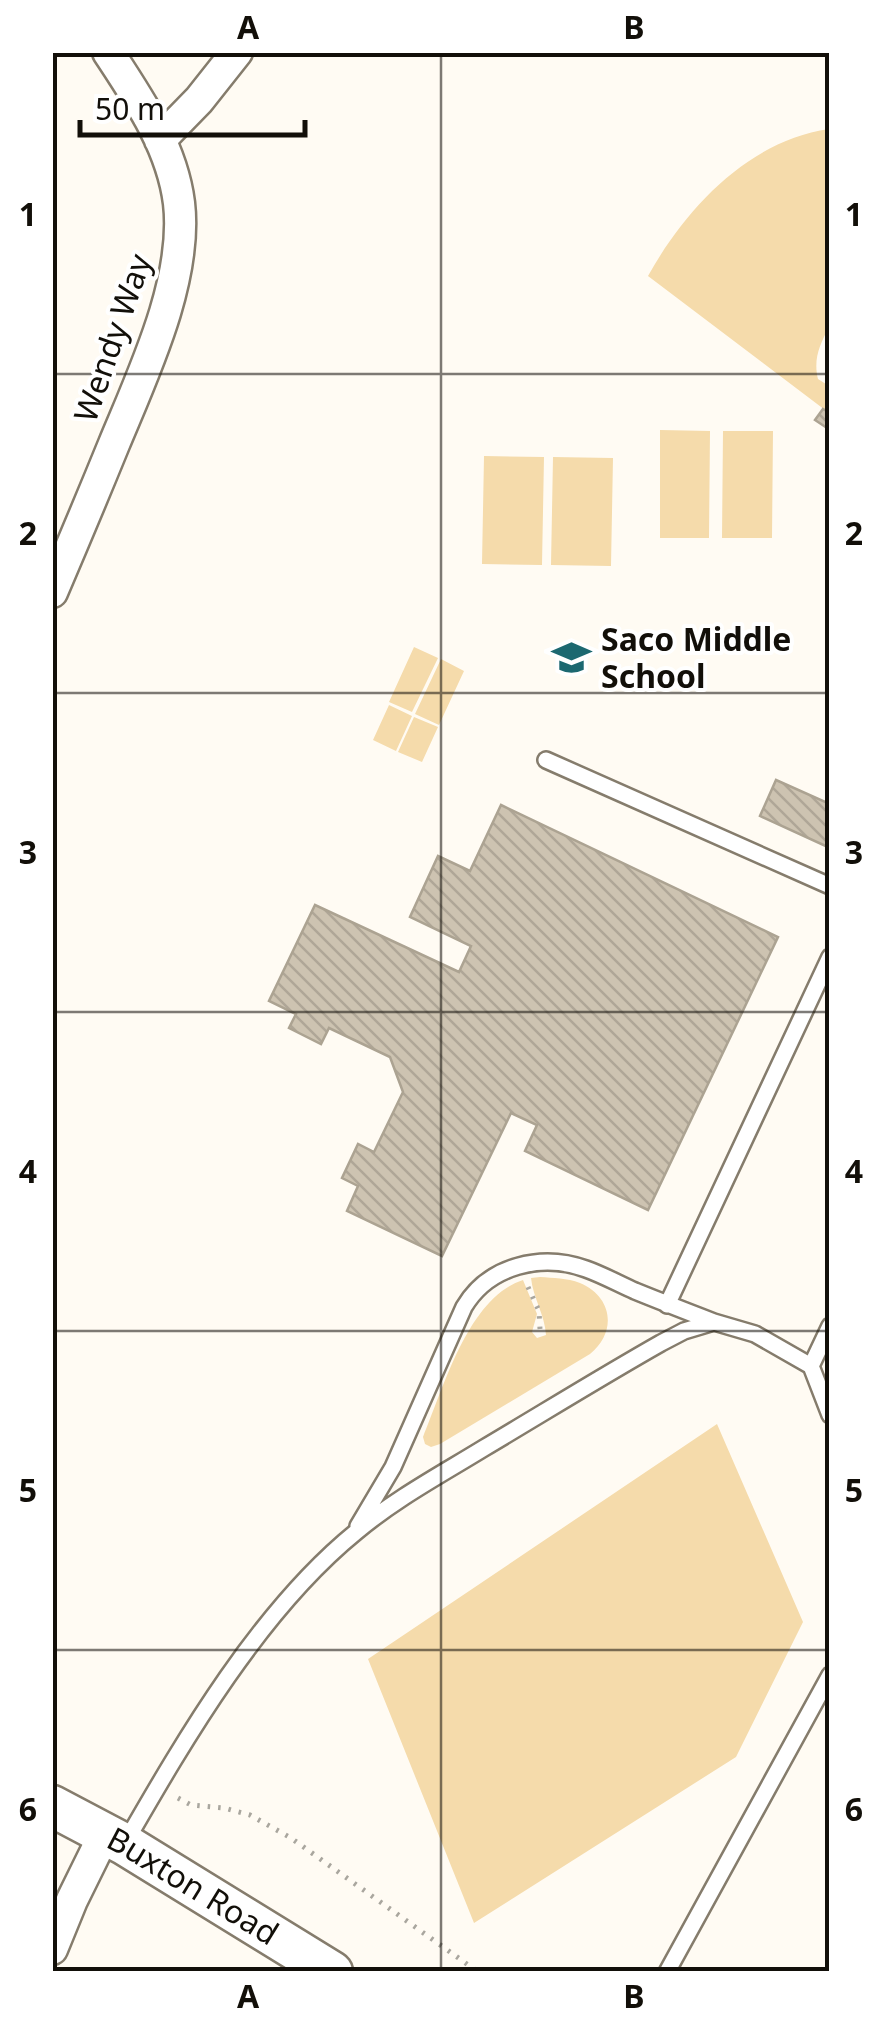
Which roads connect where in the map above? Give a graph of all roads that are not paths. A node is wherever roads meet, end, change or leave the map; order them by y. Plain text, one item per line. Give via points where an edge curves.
1 (108, 52) edge
2 (237, 52) edge
3 (160, 140) junction
4 (52, 592) edge
5 (546, 760) dead end
6 (830, 886) edge
7 (830, 958) edge
8 (667, 1305) junction
9 (714, 1322) junction
10 (830, 1326) edge
11 (810, 1366) junction
12 (830, 1416) edge
13 (354, 1533) junction
14 (830, 1675) edge
15 (52, 1806) edge
16 (114, 1840) junction
17 (52, 1949) edge
18 (332, 1972) edge
19 (668, 1972) edge

1 - 3 street, Wendy Way
2 - 3 street
3 - 4 street, Wendy Way via 179,202 178,256 136,390
5 - 6 lane
7 - 8 lane
8 - 9 lane
8 - 13 lane via 551,1261 524,1264 488,1281 468,1300 392,1467
9 - 11 lane via 755,1334
9 - 13 lane via 684,1331 611,1372
10 - 11 lane
11 - 12 lane
13 - 16 lane via 321,1563 227,1678
14 - 19 lane
15 - 16 main road, Buxton Road
16 - 17 street via 72,1900
16 - 18 main road, Buxton Road

